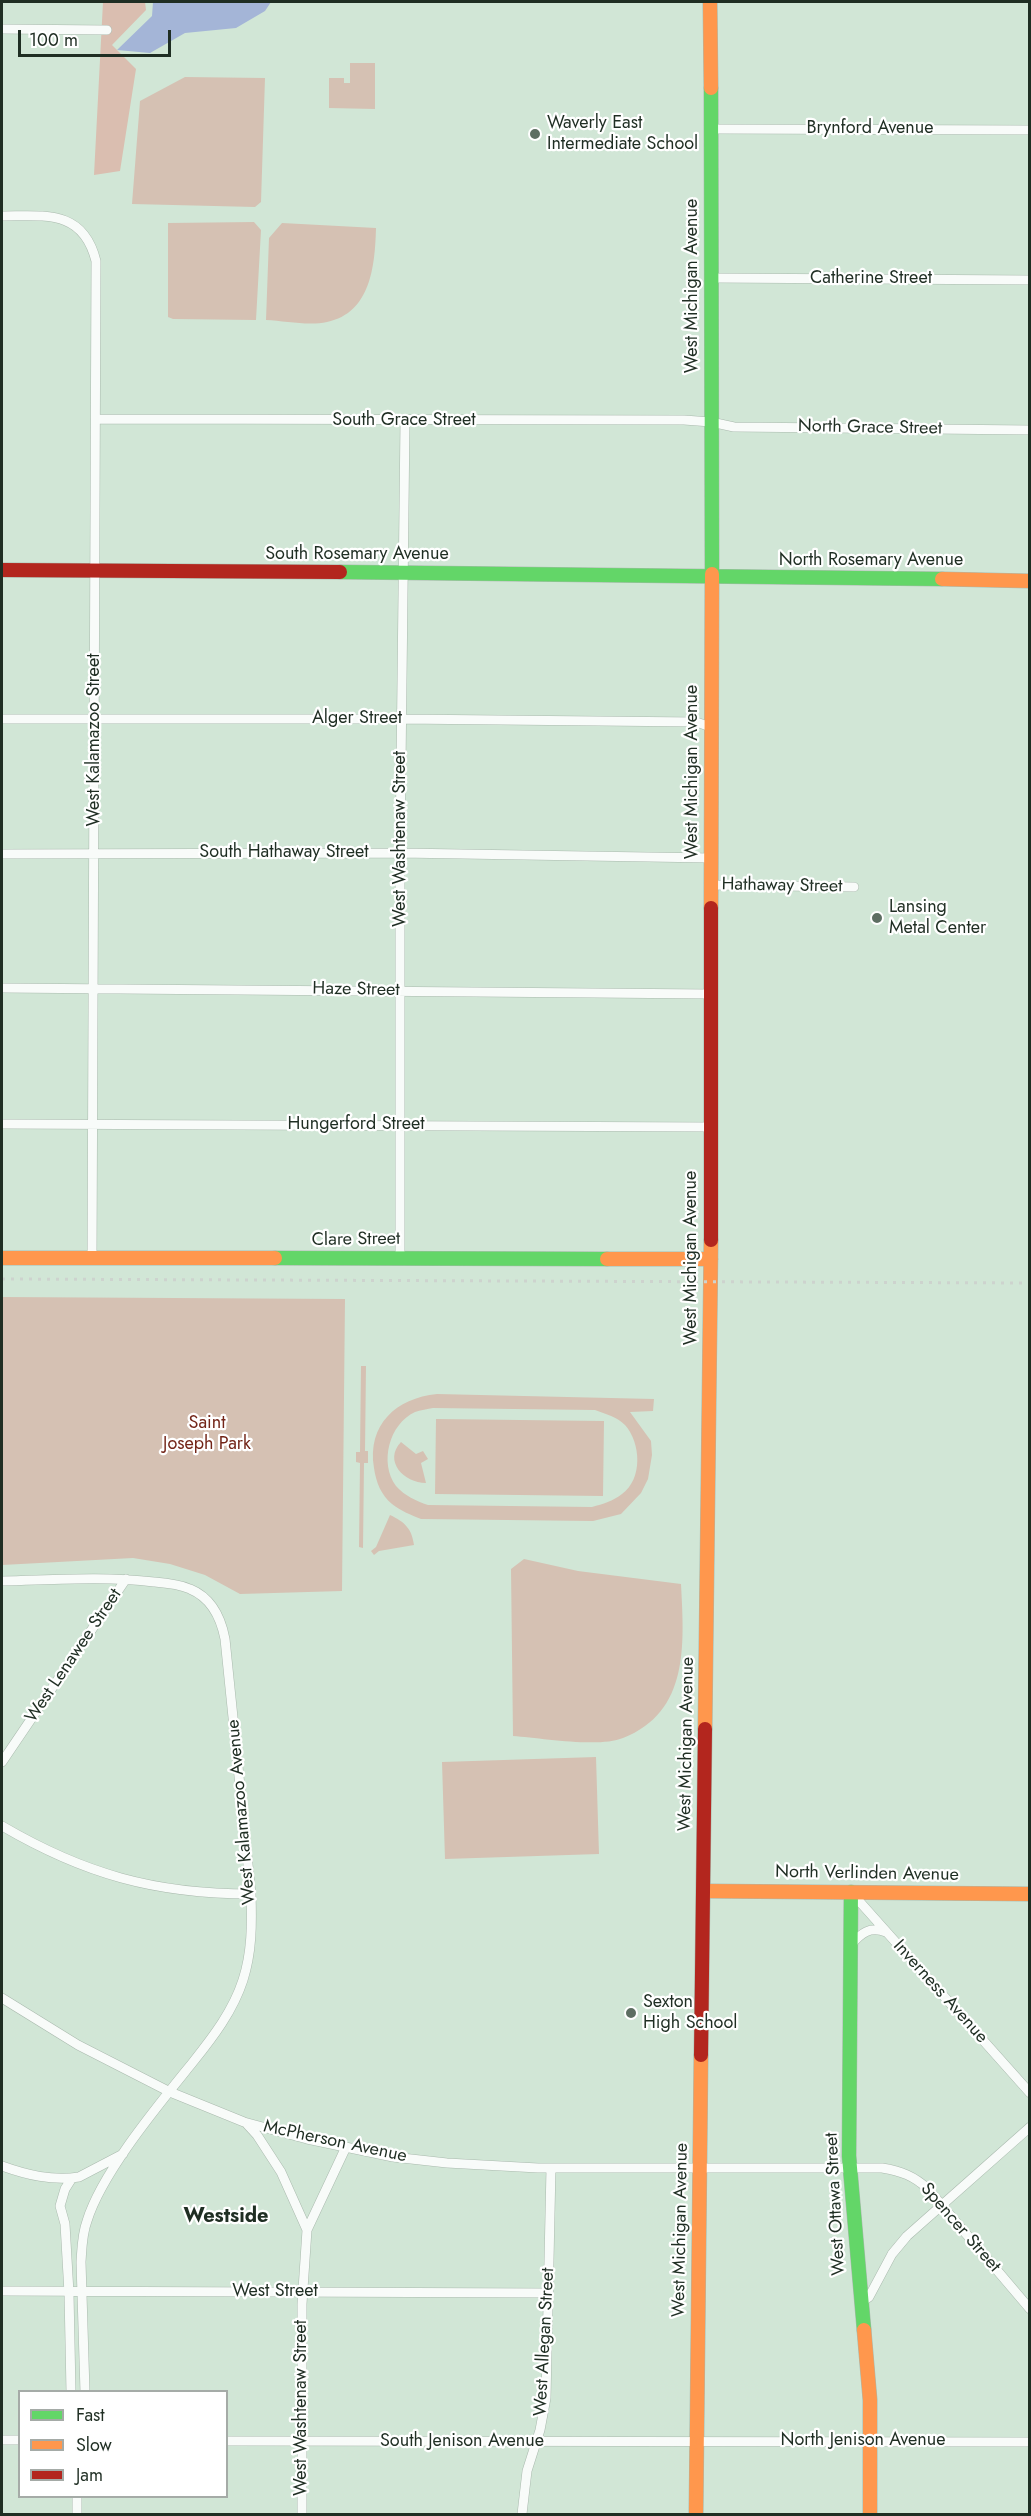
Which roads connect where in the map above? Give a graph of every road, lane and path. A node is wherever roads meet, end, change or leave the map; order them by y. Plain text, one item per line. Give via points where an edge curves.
1 (710, 2) edge
2 (2, 29) edge
3 (107, 30) dead end
4 (710, 129) junction
5 (1029, 130) edge
6 (2, 216) edge
7 (712, 278) junction
8 (1029, 280) edge
9 (96, 418) junction
10 (405, 421) junction
11 (711, 422) junction
12 (1029, 430) edge
13 (2, 570) edge
14 (95, 571) junction
15 (402, 573) junction
16 (712, 576) junction
17 (1029, 581) edge
18 (95, 718) junction
19 (2, 719) edge
20 (401, 719) junction
21 (711, 727) junction
22 (400, 853) junction
23 (2, 854) edge
24 (94, 854) junction
25 (710, 858) junction
26 (710, 885) junction
27 (854, 887) dead end
28 (2, 988) edge
29 (93, 988) junction
30 (400, 991) junction
31 (710, 994) junction
32 (2, 1124) edge
33 (92, 1124) junction
34 (400, 1125) junction
35 (711, 1127) junction
36 (2, 1258) edge
37 (92, 1258) junction
38 (400, 1258) junction
39 (711, 1259) junction
40 (126, 1579) junction
41 (2, 1581) edge
42 (2, 1762) edge
43 (2, 1826) edge
44 (704, 1891) junction
45 (851, 1892) junction
46 (251, 1894) junction
47 (1029, 1894) edge
48 (888, 1933) junction
49 (851, 1945) junction
50 (2, 1998) edge
51 (170, 2091) junction
52 (1029, 2092) edge
53 (244, 2122) junction
54 (1029, 2127) edge
55 (346, 2147) junction
56 (125, 2153) junction
57 (2, 2166) edge
58 (699, 2167) junction
59 (551, 2168) junction
60 (850, 2168) junction
61 (72, 2178) junction
62 (942, 2205) junction
63 (307, 2230) junction
64 (2, 2291) edge
65 (81, 2292) junction
66 (303, 2292) junction
67 (69, 2293) junction
68 (549, 2293) junction
69 (860, 2303) junction
70 (1029, 2308) edge
71 (70, 2390) edge
72 (85, 2390) edge
73 (2, 2440) edge
74 (18, 2440) edge
75 (228, 2441) edge
76 (302, 2441) junction
77 (870, 2441) junction
78 (536, 2442) junction
79 (698, 2442) junction
80 (1029, 2442) edge
81 (77, 2498) edge
82 (77, 2514) edge
83 (302, 2514) edge
84 (522, 2514) edge
85 (696, 2514) edge
86 (870, 2514) edge

1 - 4 street, West Michigan Avenue
2 - 3 street
4 - 5 street, Brynford Avenue
4 - 7 street, West Michigan Avenue
6 - 9 street, West Kalamazoo Street via 58,217 79,227 93,248
7 - 8 street, Catherine Street
7 - 11 street, West Michigan Avenue
9 - 10 street, South Grace Street
9 - 14 street, West Kalamazoo Street
10 - 11 street, South Grace Street
10 - 15 street, West Washtenaw Street
11 - 12 street, North Grace Street via 734,427
11 - 16 street, West Michigan Avenue
13 - 14 street, South Rosemary Avenue
14 - 15 street, South Rosemary Avenue
14 - 18 street, West Kalamazoo Street
15 - 16 street, South Rosemary Avenue
15 - 20 street, West Washtenaw Street
16 - 17 street, North Rosemary Avenue
16 - 21 street, West Michigan Avenue
18 - 19 street, Alger Street
18 - 20 street, Alger Street
18 - 24 street, West Kalamazoo Street
20 - 21 street, Alger Street via 696,722
20 - 22 street, West Washtenaw Street
21 - 25 street, West Michigan Avenue
22 - 24 street, South Hathaway Street
22 - 25 street, South Hathaway Street
22 - 30 street, West Washtenaw Street
23 - 24 street, South Hathaway Street
24 - 29 street, West Kalamazoo Street
25 - 26 street, West Michigan Avenue
26 - 27 street, Hathaway Street
26 - 31 street, West Michigan Avenue
28 - 29 street, Haze Street
29 - 30 street, Haze Street
29 - 33 street, West Kalamazoo Street
30 - 31 street, Haze Street
30 - 34 street, West Washtenaw Street
31 - 35 street, West Michigan Avenue
32 - 33 street, Hungerford Street
33 - 34 street, Hungerford Street
33 - 37 street, West Kalamazoo Street
34 - 35 street, Hungerford Street
34 - 38 street, West Washtenaw Street
35 - 39 street, West Michigan Avenue
36 - 37 street, Clare Street
37 - 38 street, Clare Street
38 - 39 street, Clare Street
39 - 44 street, West Michigan Avenue
40 - 41 street, West Kalamazoo Avenue
40 - 42 street, West Lenawee Street
40 - 46 street, West Kalamazoo Avenue via 191,1589 218,1614 225,1639
43 - 46 street via 36,1846 115,1878 208,1894
44 - 45 street, North Verlinden Avenue
44 - 58 street, West Michigan Avenue
45 - 47 street, North Verlinden Avenue
45 - 48 street, Inverness Avenue
45 - 49 street, West Ottawa Street
46 - 51 street, West Kalamazoo Avenue via 251,1942 237,1993 213,2037
48 - 49 street via 867,1930
48 - 52 street, Inverness Avenue
49 - 60 street, West Ottawa Street
50 - 51 street, McPherson Avenue via 78,2045
51 - 53 street, McPherson Avenue
51 - 56 street
53 - 55 street, McPherson Avenue
53 - 63 street, West Washtenaw Street via 281,2172
54 - 62 street
55 - 59 street, McPherson Avenue via 447,2163
55 - 63 street, West Washtenaw Street
56 - 61 street
56 - 65 street via 98,2195 86,2223
57 - 61 street via 29,2176
58 - 59 street, McPherson Avenue
58 - 60 street, Spencer Street
58 - 79 street, West Michigan Avenue
59 - 68 street, West Allegan Street
60 - 62 street, Spencer Street via 900,2171 916,2178
60 - 69 street, West Ottawa Street
61 - 67 street via 60,2206 65,2224
62 - 69 street via 907,2236 892,2254 869,2297
62 - 70 street, Spencer Street
63 - 66 street, West Washtenaw Street
64 - 67 street, West Street
65 - 66 street, West Street
65 - 67 street, West Street
65 - 72 street
66 - 68 street, West Street
66 - 76 street, West Washtenaw Street
67 - 71 street
68 - 78 street, West Allegan Street via 546,2398
69 - 77 street, West Ottawa Street
73 - 74 street
75 - 76 street, South Jenison Avenue
76 - 78 street, South Jenison Avenue
76 - 83 street, West Washtenaw Street
77 - 79 street, North Jenison Avenue
77 - 80 street, North Jenison Avenue
77 - 86 street, West Ottawa Street
78 - 79 street, South Jenison Avenue
78 - 84 street, West Allegan Street via 527,2470
79 - 85 street, West Michigan Avenue
81 - 82 street

